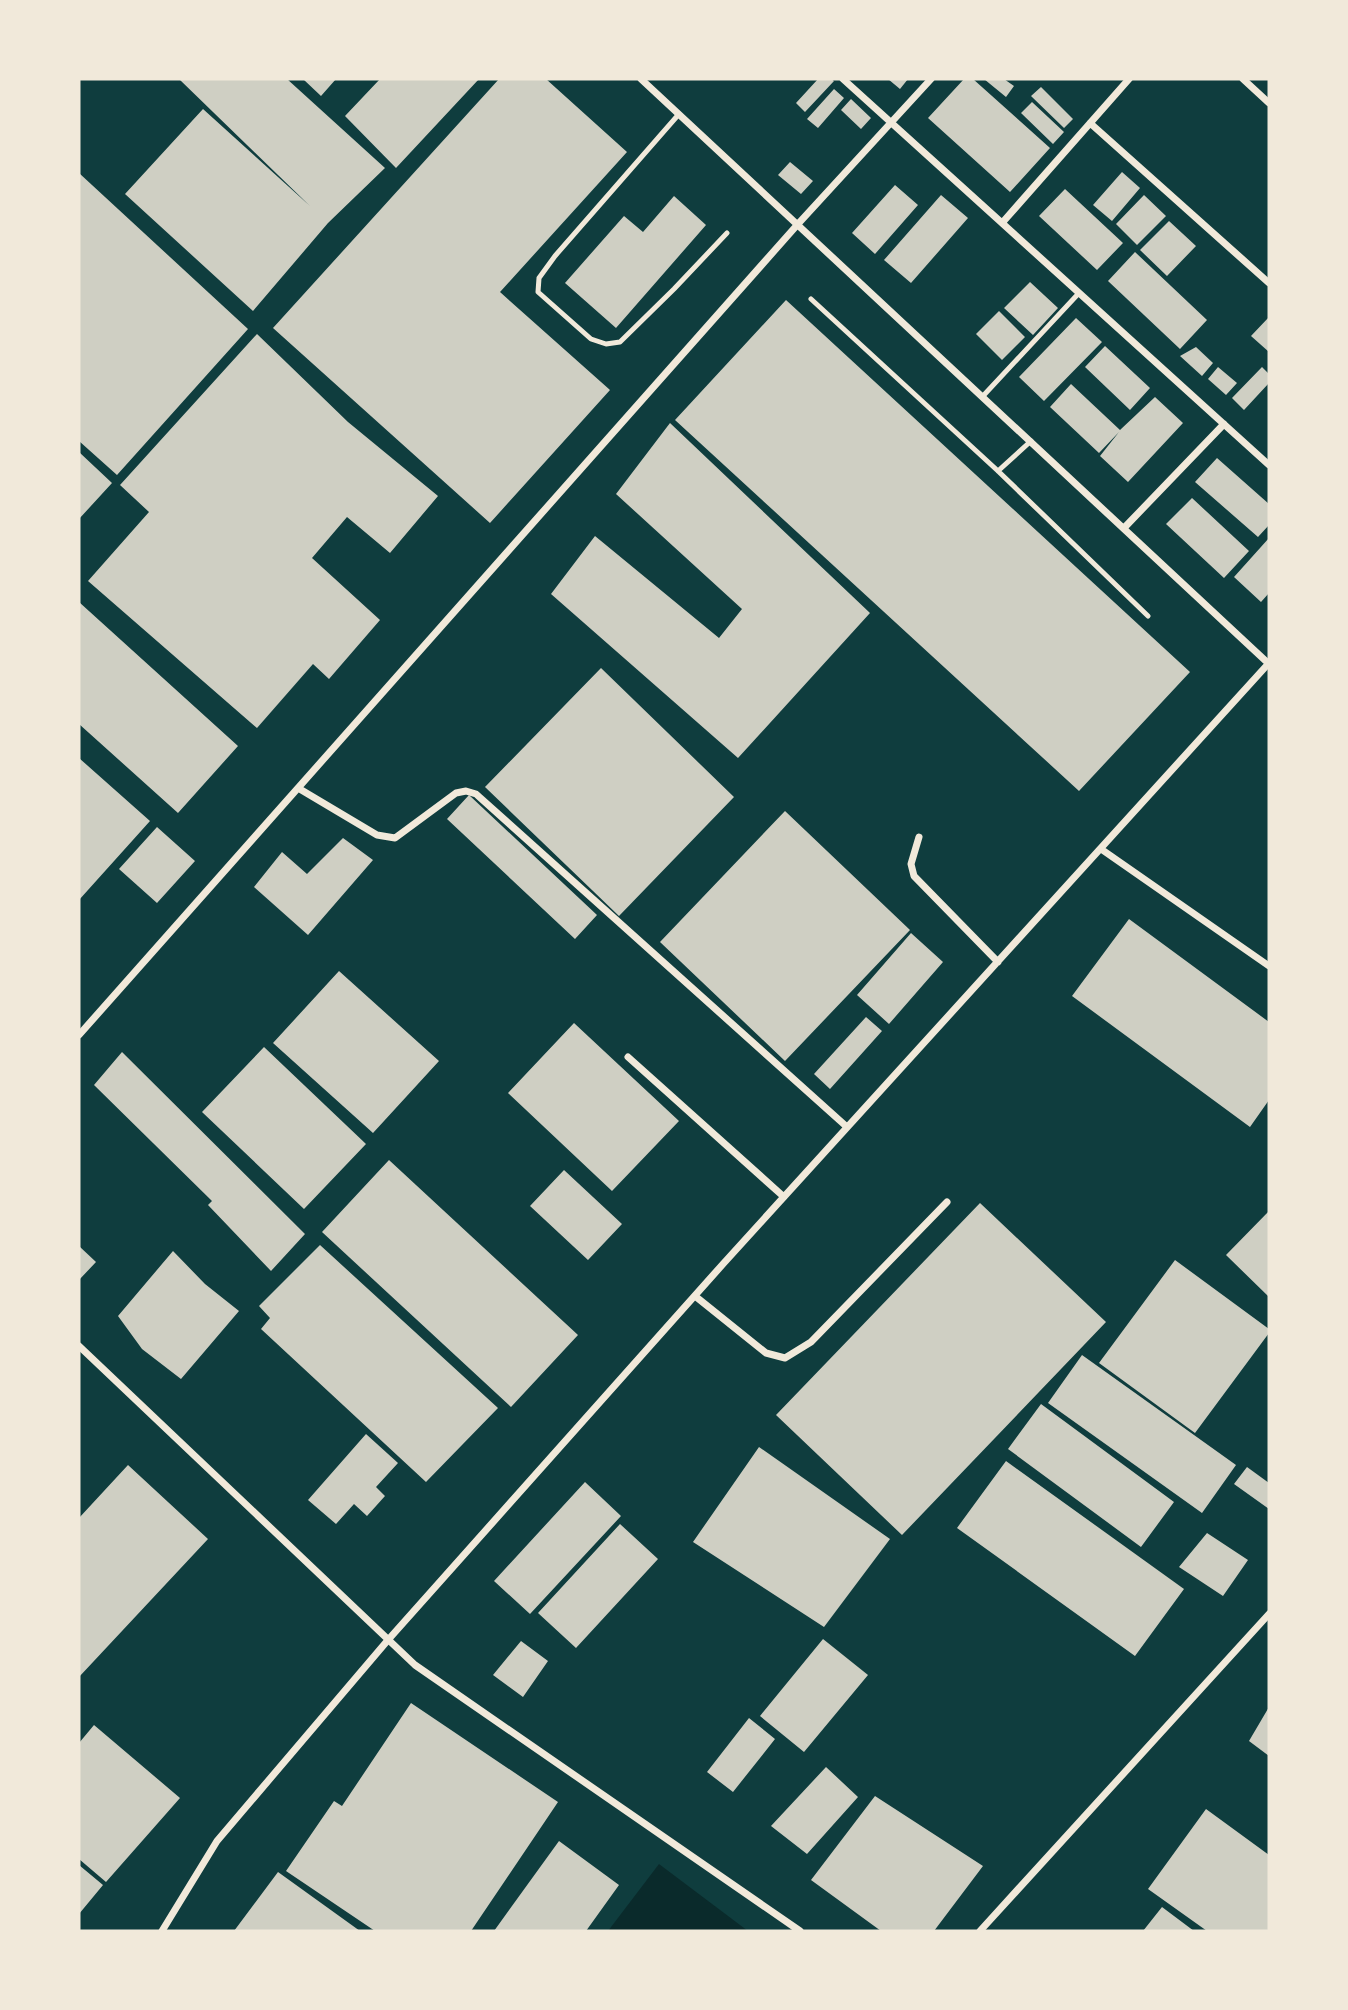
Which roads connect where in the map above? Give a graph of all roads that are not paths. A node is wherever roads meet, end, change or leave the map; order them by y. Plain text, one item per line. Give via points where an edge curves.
1 (641, 79) edge
2 (843, 79) edge
3 (932, 79) edge
4 (1129, 79) edge
5 (1243, 79) edge
6 (1269, 103) edge
7 (679, 114) junction
8 (891, 123) junction
9 (1090, 123) junction
10 (1002, 223) junction
11 (798, 224) junction
12 (727, 233) dead end
13 (1269, 283) edge
14 (1079, 293) junction
15 (811, 299) dead end
16 (983, 396) junction
17 (1224, 424) junction
18 (1031, 441) junction
19 (1269, 465) edge
20 (998, 471) junction
21 (1124, 528) junction
22 (1148, 616) dead end
23 (1269, 663) edge
24 (298, 788) junction
25 (919, 837) dead end
26 (1101, 849) junction
27 (998, 962) junction
28 (1269, 966) edge
29 (79, 1035) edge
30 (628, 1057) dead end
31 (847, 1127) junction
32 (784, 1197) junction
33 (947, 1202) dead end
34 (695, 1296) junction
35 (79, 1346) edge
36 (1269, 1614) edge
37 (388, 1640) junction
38 (162, 1931) edge
39 (800, 1931) edge
40 (980, 1931) edge

1 - 7 street
2 - 8 street
3 - 8 street
4 - 9 street
5 - 6 street
7 - 11 street
7 - 12 lane via 555,256 539,278 538,292 591,339 620,342
8 - 10 street
8 - 11 street
9 - 10 street
9 - 13 street
10 - 14 street
11 - 16 street
11 - 24 street
14 - 16 lane
14 - 17 street
15 - 20 lane
16 - 18 street
17 - 19 street
17 - 21 street
18 - 20 lane
18 - 21 street
20 - 22 lane
21 - 23 street
23 - 26 street
24 - 29 street
24 - 31 street via 377,835 395,838 456,793 477,794
25 - 27 street via 911,864 914,876
26 - 27 street
26 - 28 street
27 - 31 street
30 - 32 street
31 - 32 street
32 - 34 street
33 - 34 street via 811,1342 785,1358 766,1353
34 - 37 street
35 - 37 street
36 - 40 street
37 - 38 street via 217,1841
37 - 39 street via 415,1665

